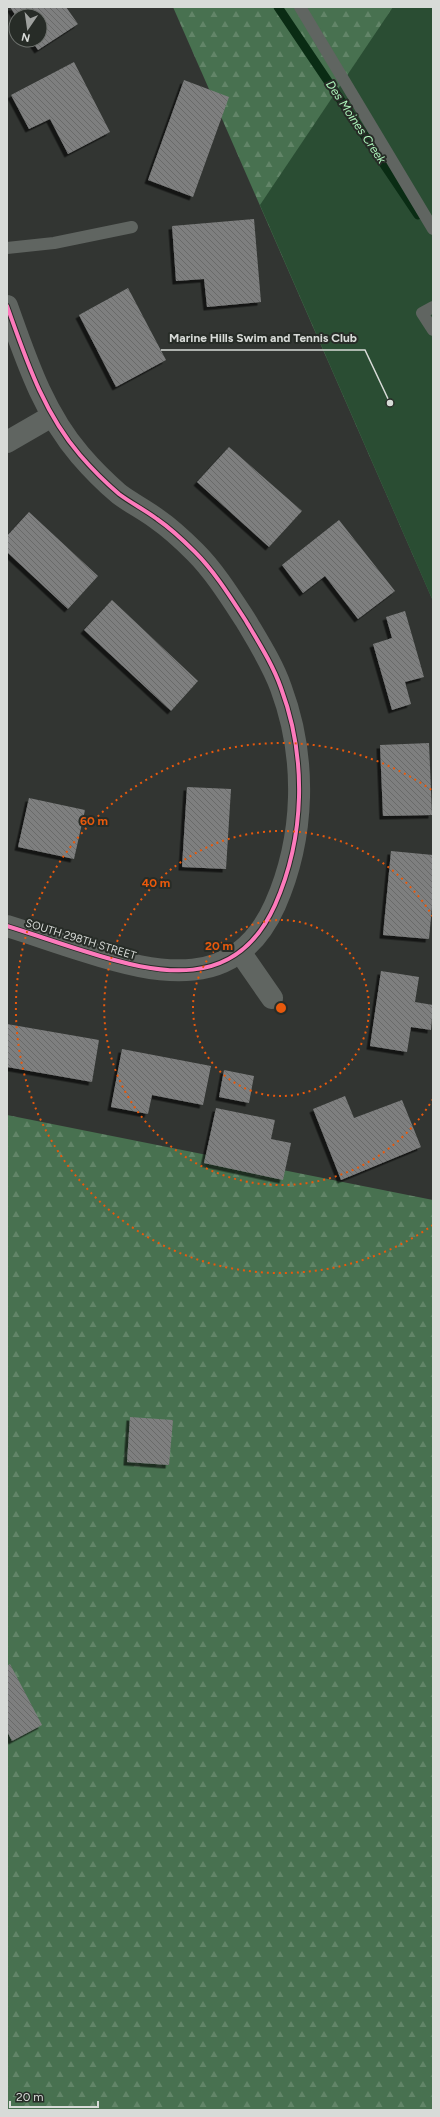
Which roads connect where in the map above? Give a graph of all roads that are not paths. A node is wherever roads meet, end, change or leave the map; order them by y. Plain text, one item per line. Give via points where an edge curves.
1 (300, 7) edge
2 (132, 227) dead end
3 (433, 229) edge
4 (7, 248) edge
5 (7, 306) edge
6 (433, 307) edge
7 (433, 330) edge
8 (52, 416) junction
9 (7, 442) edge
10 (7, 926) edge
11 (240, 952) junction
12 (272, 998) dead end

1 - 3 lane
2 - 4 lane via 54,243
5 - 8 street, SOUTH 298TH STREET via 33,379
6 - 7 lane via 422,313
8 - 9 street
8 - 11 street, SOUTH 298TH STREET via 79,454 100,477 159,520 196,553 229,595 262,647 281,687 295,730 299,768 297,835 281,892 271,913 256,938
10 - 11 street, SOUTH 298TH STREET via 107,959 152,970 202,970 224,963
11 - 12 street

